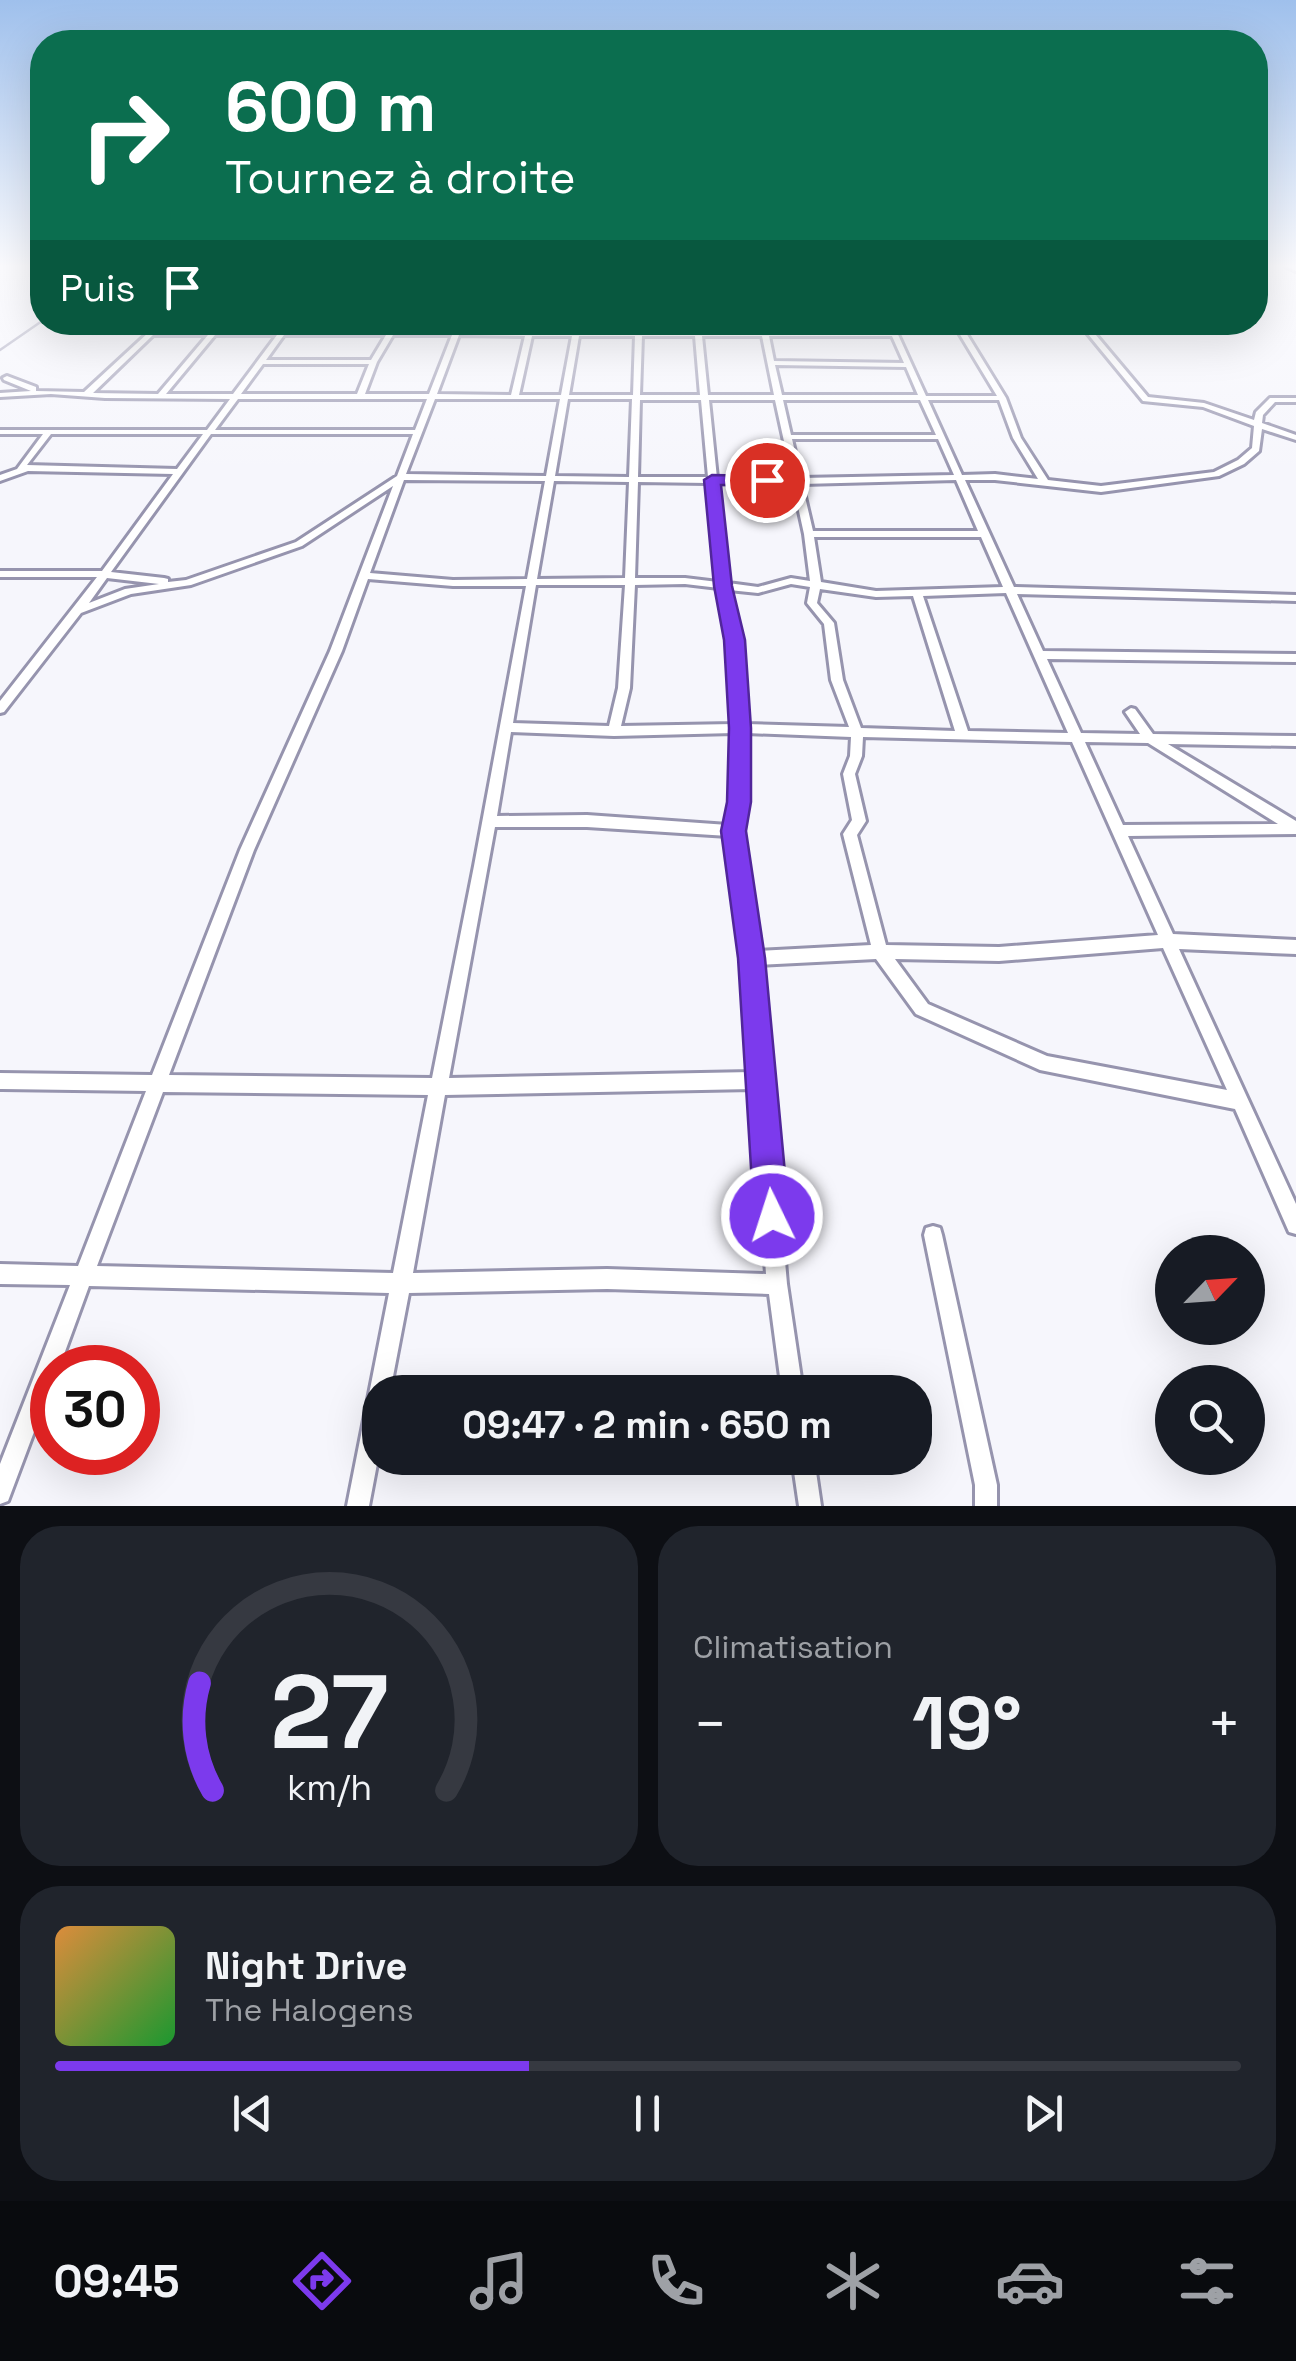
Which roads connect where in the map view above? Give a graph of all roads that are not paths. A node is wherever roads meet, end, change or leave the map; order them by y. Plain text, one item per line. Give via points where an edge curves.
1 (149, 335) edge
2 (211, 335) edge
3 (280, 335) edge
4 (390, 335) edge
5 (456, 335) edge
6 (529, 335) edge
7 (576, 335) edge
8 (639, 335) edge
9 (698, 335) edge
10 (766, 335) edge
11 (895, 335) edge
12 (965, 335) edge
13 (1093, 335) edge
14 (260, 362) junction
15 (373, 362) junction
16 (772, 363) junction
17 (910, 365) junction
18 (8, 378) dead end
19 (50, 392) junction
20 (87, 394) junction
21 (0, 395) edge
22 (159, 396) junction
23 (235, 396) junction
24 (360, 396) junction
25 (432, 396) junction
26 (515, 396) junction
27 (565, 396) junction
28 (635, 397) junction
29 (706, 397) junction
30 (779, 397) junction
31 (922, 397) junction
32 (1002, 398) junction
33 (1296, 400) edge
34 (1256, 425) junction
35 (210, 430) junction
36 (0, 432) edge
37 (49, 432) junction
38 (418, 432) junction
39 (787, 437) junction
40 (939, 437) junction
41 (1296, 438) edge
42 (21, 468) junction
43 (179, 472) junction
44 (402, 477) junction
45 (0, 478) edge
46 (958, 478) junction
47 (550, 479) junction
48 (631, 480) junction
49 (712, 480) junction
50 (794, 480) junction
51 (1044, 481) junction
52 (809, 534) junction
53 (982, 534) junction
54 (0, 574) edge
55 (104, 574) junction
56 (365, 576) junction
57 (187, 583) junction
58 (528, 584) junction
59 (628, 584) junction
60 (816, 585) junction
61 (723, 586) junction
62 (1007, 590) junction
63 (918, 594) junction
64 (1296, 598) edge
65 (77, 611) junction
66 (1038, 656) junction
67 (1296, 658) edge
68 (0, 709) edge
69 (1131, 712) dead end
70 (506, 727) junction
71 (740, 728) junction
72 (614, 730) junction
73 (857, 732) junction
74 (1073, 734) junction
75 (964, 736) junction
76 (1148, 738) junction
77 (1296, 740) edge
78 (488, 822) junction
79 (1296, 829) edge
80 (734, 831) junction
81 (1117, 831) junction
82 (1165, 942) junction
83 (1296, 947) edge
84 (880, 952) junction
85 (752, 958) junction
86 (2, 1080) edge
87 (761, 1080) junction
88 (158, 1083) junction
89 (438, 1087) junction
90 (1238, 1101) junction
91 (1296, 1225) edge
92 (933, 1235) dead end
93 (0, 1274) edge
94 (84, 1276) junction
95 (400, 1282) junction
96 (777, 1284) junction
97 (790, 1375) edge
98 (805, 1475) edge
99 (0, 1493) edge
100 (358, 1506) edge
101 (810, 1506) edge
102 (986, 1506) edge

1 - 20 street
2 - 22 street
3 - 14 street
4 - 15 street
5 - 25 street
6 - 26 street
7 - 27 street
8 - 28 street
9 - 29 street
10 - 16 street
11 - 17 street
12 - 32 street
13 - 34 street via 1146,399 1191,402
14 - 15 street
14 - 23 street
15 - 24 street
16 - 17 street
16 - 30 street
17 - 31 street
18 - 19 street
19 - 20 street
19 - 21 street
20 - 22 street
22 - 23 street
23 - 24 street
23 - 35 street
24 - 25 street
25 - 26 street
25 - 38 street
26 - 27 street
27 - 28 street
27 - 47 street
28 - 29 street
28 - 48 street
29 - 30 street
29 - 49 street
30 - 31 street
30 - 39 street
31 - 32 street
31 - 40 street
32 - 51 street
33 - 34 street via 1273,400
34 - 41 street
34 - 51 street via 1252,455 1216,474 1101,488
35 - 37 street
35 - 38 street
35 - 43 street
36 - 37 street
37 - 42 street
38 - 44 street
39 - 40 street
39 - 50 street
40 - 46 street
42 - 43 street
42 - 45 street
43 - 55 street
44 - 47 street
44 - 56 street
44 - 57 street via 298,544
46 - 50 street
46 - 51 street
46 - 53 street
47 - 48 street
47 - 58 street
48 - 49 street
48 - 59 street
49 - 50 street
49 - 61 street
50 - 52 street
52 - 53 street
52 - 60 street
53 - 62 street
54 - 55 street
55 - 57 street
55 - 65 street
56 - 58 street
56 - 88 street via 246,850
57 - 65 street via 129,591
58 - 59 street
58 - 70 street
59 - 61 street
59 - 72 street via 624,688
60 - 61 street
60 - 63 street
60 - 73 street via 812,603 829,623 837,680
61 - 71 street
62 - 63 street
62 - 64 street
62 - 66 street
63 - 75 street
65 - 68 street
66 - 67 street
66 - 74 street
69 - 76 street
70 - 72 street
70 - 78 street
71 - 72 street
71 - 73 street
71 - 80 street
73 - 75 street
73 - 84 street via 849,774 859,821 850,834
74 - 75 street
74 - 76 street
74 - 81 street
76 - 77 street
76 - 79 street
78 - 80 street
78 - 89 street
79 - 81 street
80 - 85 street
81 - 82 street
82 - 83 street
82 - 84 street via 999,954
82 - 90 street
84 - 85 street
84 - 90 street via 922,1008 1046,1064
85 - 87 street
86 - 88 street
87 - 89 street
87 - 96 street
88 - 89 street
88 - 94 street
89 - 95 street
90 - 91 street
92 - 102 street
93 - 94 street
94 - 95 street
94 - 99 street
95 - 96 street
95 - 100 street
96 - 97 street
98 - 101 street

